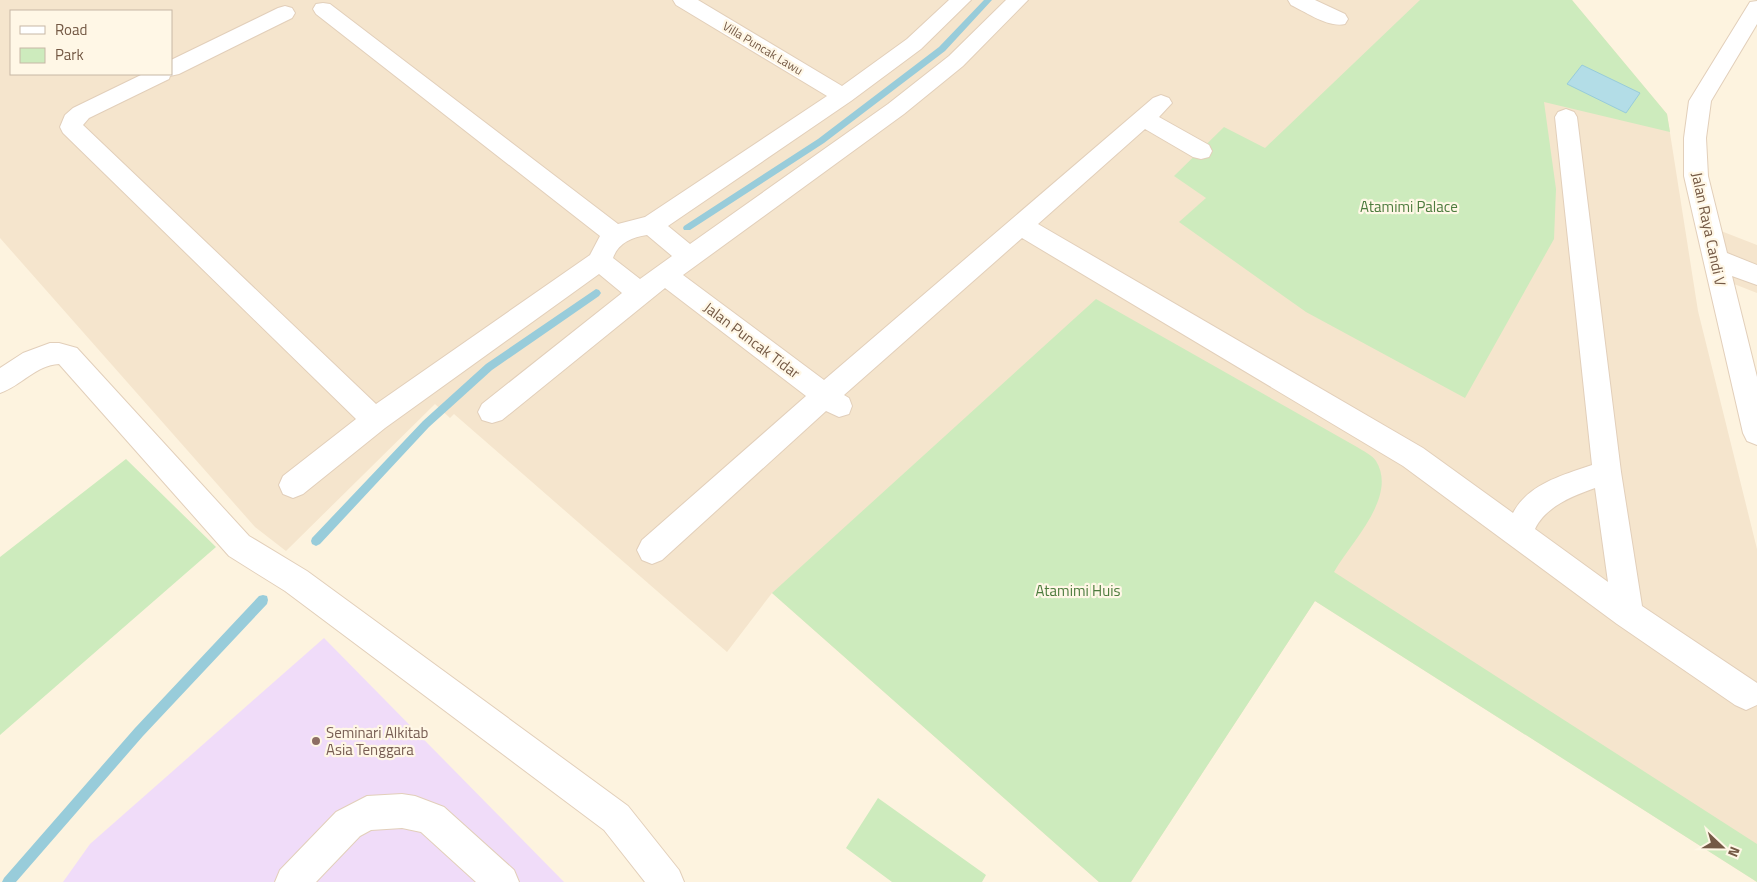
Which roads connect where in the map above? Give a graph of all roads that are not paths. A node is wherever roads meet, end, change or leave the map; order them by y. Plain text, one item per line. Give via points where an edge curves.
1 (684, 0) edge
2 (961, 0) edge
3 (1018, 0) edge
4 (1298, 0) edge
5 (328, 5) edge
6 (282, 6) edge
7 (1757, 7) edge
8 (1338, 19) dead end
9 (172, 67) edge
10 (159, 75) edge
11 (842, 96) junction
12 (1566, 117) dead end
13 (1201, 150) dead end
14 (1020, 224) junction
15 (651, 225) junction
16 (616, 235) junction
17 (689, 257) junction
18 (1715, 259) junction
19 (600, 261) junction
20 (665, 275) junction
21 (1757, 275) edge
22 (640, 293) junction
23 (0, 382) edge
24 (832, 400) junction
25 (492, 412) dead end
26 (375, 420) junction
27 (1757, 433) edge
28 (1607, 472) junction
29 (293, 485) dead end
30 (1517, 534) junction
31 (652, 550) dead end
32 (1628, 614) junction
33 (1746, 694) dead end
34 (292, 882) edge
35 (502, 882) edge
36 (667, 882) edge

1 - 11 street, Villa Puncak Lawu
2 - 11 street via 914,44
3 - 17 street via 956,61 896,110
4 - 8 street
5 - 6 street via 306,15
5 - 16 street
6 - 9 street
7 - 18 street, Jalan Raya Candi V via 1700,101 1696,176
10 - 26 street via 80,113 71,127
11 - 15 street
12 - 28 street
13 - 14 street via 1152,110
14 - 24 street
14 - 30 street via 1413,457
15 - 16 street
15 - 17 street
16 - 19 street via 602,252
17 - 20 street
18 - 21 street
18 - 27 street, Jalan Raya Candi V
19 - 22 street
19 - 26 street
20 - 22 street
20 - 24 street, Jalan Puncak Tidar
22 - 25 street
23 - 36 street via 50,353 68,356 238,546 296,581 616,818
24 - 31 street
26 - 29 street
28 - 30 street via 1558,489 1529,511
28 - 32 street
30 - 32 street
32 - 33 street
34 - 35 street via 348,824 367,813 402,811 432,820

